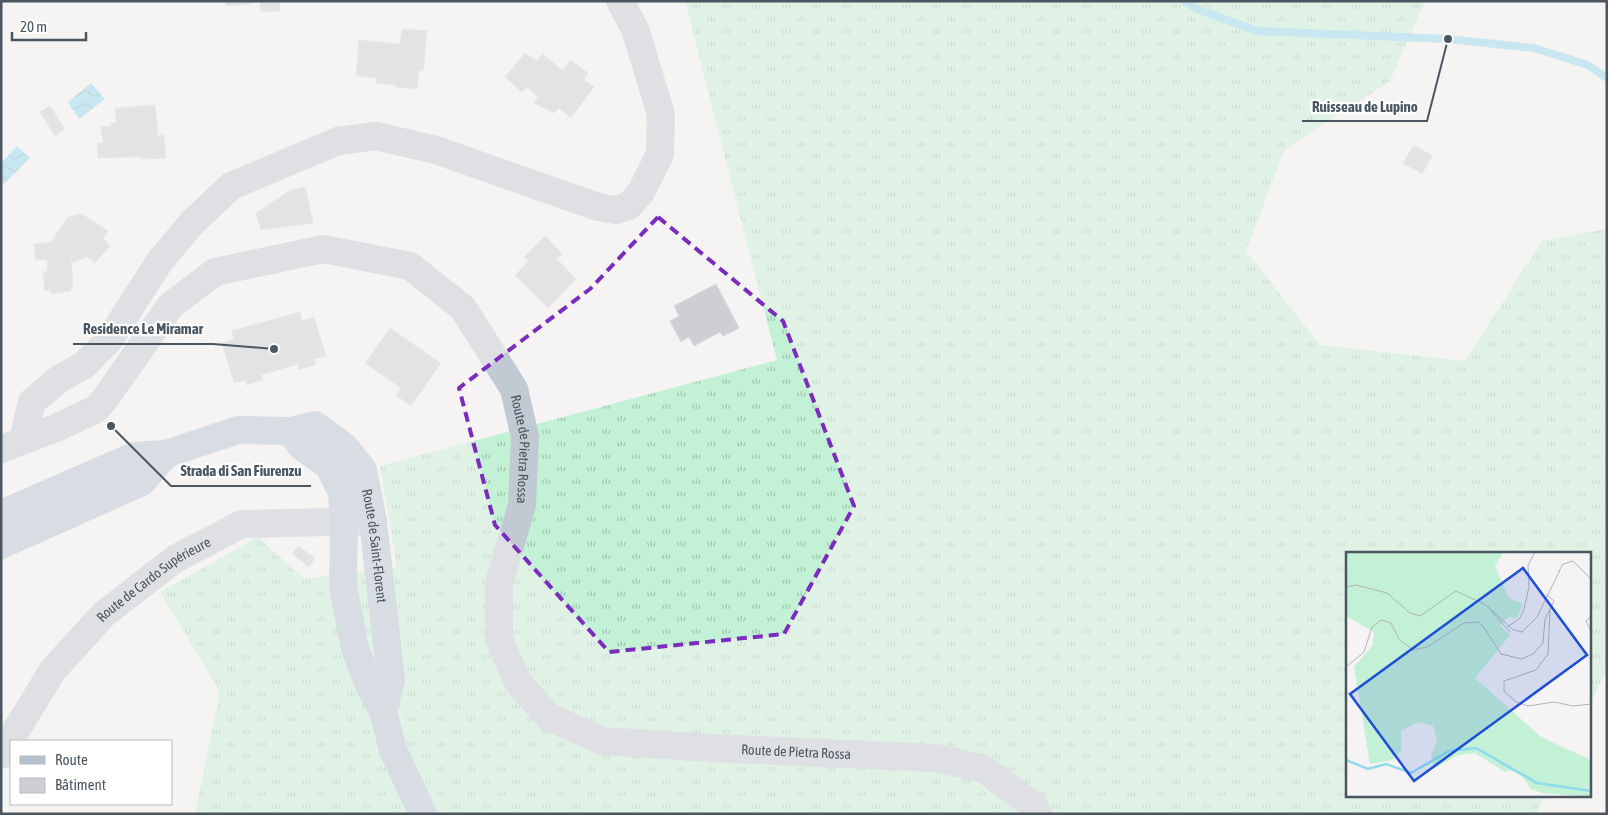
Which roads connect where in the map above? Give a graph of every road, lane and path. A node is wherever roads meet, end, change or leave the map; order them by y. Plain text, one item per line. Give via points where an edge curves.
1 (620, 1) edge
2 (291, 431) junction
3 (12, 444) edge
4 (166, 454) junction
5 (1, 514) edge
6 (373, 521) junction
7 (344, 522) junction
8 (1, 545) edge
9 (383, 711) junction
10 (10, 740) edge
11 (10, 740) edge
12 (1, 755) edge
13 (423, 814) edge
14 (1038, 814) edge

1 - 3 street via 634,29 661,114 660,154 641,192 628,206 615,210 598,207 436,150 385,138 376,136 338,141 231,186 192,223 160,261 109,340 84,365 59,379 32,402
2 - 4 main road, Route de Saint-Florent via 238,430
2 - 6 main road, Route de Saint-Florent via 315,425 345,446 363,470
2 - 7 main road, Route de Saint-Florent via 300,446 329,466 342,493
3 - 14 street, Route de Pietra Rossa via 96,409 170,306 215,272 323,249 410,266 463,308 514,389 525,437 522,506 499,583 498,638 518,683 549,717 602,741 936,758 984,769 1034,806
4 - 5 main road, Route de Saint-Florent via 134,456
4 - 8 main road via 142,482
6 - 7 street, Route de Cardo Supérieure
6 - 9 main road, Route de Saint-Florent via 391,680
7 - 9 main road, Route de Saint-Florent via 343,586 355,649
7 - 10 street, Route de Cardo Supérieure via 242,524 176,560 104,614 53,670
9 - 13 main road, Route de Saint-Florent via 392,750
11 - 12 street, Route de Cardo Supérieure

